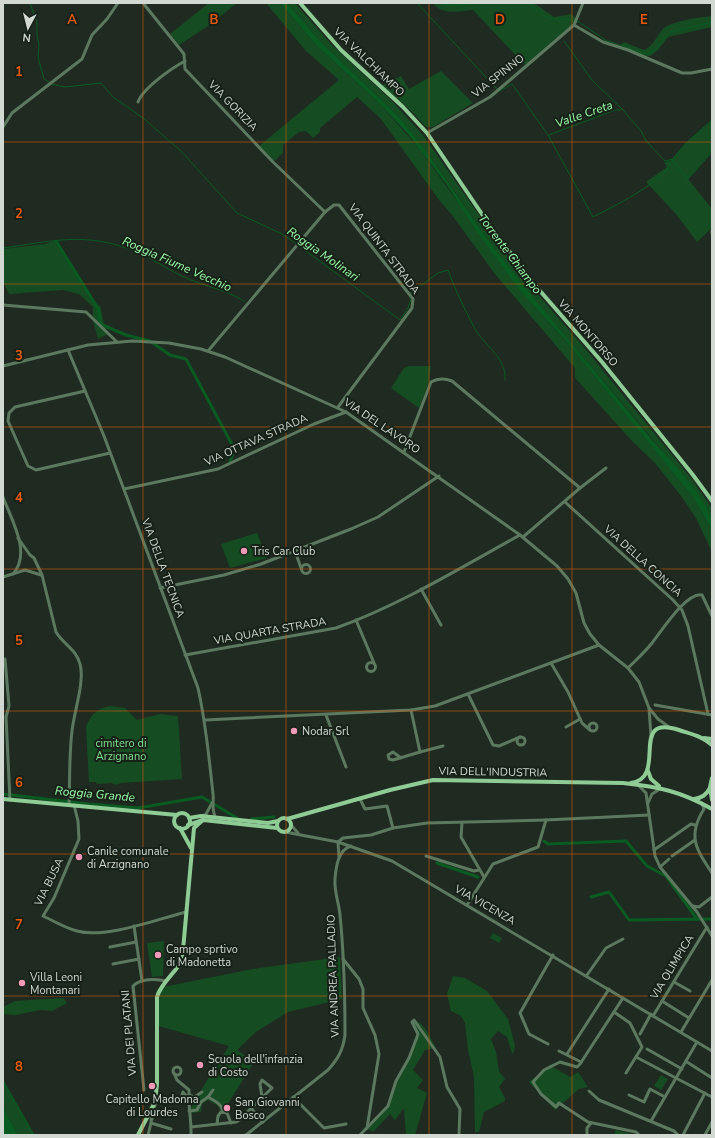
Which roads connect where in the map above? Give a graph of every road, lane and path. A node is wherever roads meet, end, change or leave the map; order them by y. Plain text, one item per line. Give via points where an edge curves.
1 (118, 3) edge
2 (143, 3) edge
3 (300, 3) edge
4 (583, 3) edge
5 (574, 25) junction
6 (185, 62) junction
7 (712, 68) edge
8 (138, 102) dead end
9 (3, 127) edge
10 (427, 134) junction
11 (325, 212) junction
12 (3, 305) edge
13 (117, 342) junction
14 (68, 350) junction
15 (208, 351) junction
16 (3, 366) edge
17 (85, 391) junction
18 (338, 407) junction
19 (346, 412) junction
20 (404, 452) junction
21 (110, 453) junction
22 (606, 468) dead end
23 (439, 476) junction
24 (580, 488) junction
25 (124, 489) junction
26 (3, 497) edge
27 (712, 501) edge
28 (565, 502) junction
29 (522, 536) junction
30 (18, 538) junction
31 (295, 551) junction
32 (30, 555) junction
33 (21, 559) junction
34 (299, 562) junction
35 (20, 564) junction
36 (36, 564) junction
37 (306, 564) junction
38 (302, 569) junction
39 (25, 570) junction
40 (30, 571) junction
41 (13, 574) junction
42 (42, 575) junction
43 (3, 576) edge
44 (160, 588) junction
45 (421, 588) junction
46 (680, 607) junction
47 (712, 616) edge
48 (356, 620) junction
49 (441, 624) dead end
50 (599, 646) junction
51 (185, 655) junction
52 (372, 655) junction
53 (5, 659) dead end
54 (369, 663) junction
55 (374, 663) junction
56 (550, 664) junction
57 (628, 668) junction
58 (468, 694) junction
59 (655, 705) dead end
60 (650, 708) junction
61 (411, 710) junction
62 (708, 714) junction
63 (326, 715) junction
64 (712, 715) edge
65 (580, 719) junction
66 (205, 720) junction
67 (582, 723) junction
68 (592, 723) junction
69 (566, 727) dead end
70 (669, 727) junction
71 (590, 730) junction
72 (651, 736) junction
73 (520, 737) junction
74 (704, 738) junction
75 (712, 739) edge
76 (510, 742) junction
77 (519, 745) junction
78 (712, 745) edge
79 (443, 746) dead end
80 (420, 752) junction
81 (401, 758) dead end
82 (346, 767) dead end
83 (648, 771) junction
84 (712, 778) edge
85 (623, 784) junction
86 (637, 785) junction
87 (710, 787) junction
88 (663, 789) junction
89 (3, 799) edge
90 (360, 799) junction
91 (694, 799) junction
92 (10, 800) junction
93 (214, 800) junction
94 (712, 800) edge
95 (699, 802) junction
96 (69, 805) junction
97 (74, 805) junction
98 (648, 805) junction
99 (712, 809) edge
100 (161, 814) junction
101 (177, 815) junction
102 (650, 815) junction
103 (296, 817) junction
104 (189, 818) junction
105 (202, 818) junction
106 (216, 818) junction
107 (287, 819) junction
108 (546, 820) junction
109 (174, 821) junction
110 (278, 821) junction
111 (462, 823) junction
112 (291, 824) junction
113 (696, 824) junction
114 (187, 826) junction
115 (180, 828) junction
116 (277, 828) junction
117 (393, 828) junction
118 (285, 832) junction
119 (300, 834) junction
120 (695, 840) junction
121 (338, 842) junction
122 (344, 844) junction
123 (351, 846) junction
124 (191, 848) junction
125 (343, 849) junction
126 (654, 850) junction
127 (426, 856) dead end
128 (672, 856) dead end
129 (339, 857) junction
130 (669, 859) dead end
131 (660, 867) junction
132 (479, 870) junction
133 (712, 873) edge
134 (484, 877) junction
135 (712, 896) edge
136 (467, 905) junction
137 (692, 906) junction
138 (699, 907) junction
139 (186, 912) junction
140 (697, 912) junction
141 (134, 926) junction
142 (707, 927) junction
143 (712, 936) edge
144 (623, 939) dead end
145 (136, 942) junction
146 (110, 947) dead end
147 (553, 955) junction
148 (139, 959) junction
149 (343, 959) junction
150 (113, 964) dead end
151 (587, 975) junction
152 (142, 980) junction
153 (712, 980) edge
154 (166, 981) junction
155 (674, 982) junction
156 (609, 990) junction
157 (690, 991) dead end
158 (623, 998) junction
159 (662, 1001) junction
160 (614, 1012) junction
161 (652, 1015) junction
162 (689, 1018) junction
163 (681, 1032) junction
164 (640, 1034) dead end
165 (697, 1042) junction
166 (548, 1044) dead end
167 (647, 1049) dead end
168 (559, 1051) dead end
169 (712, 1051) edge
170 (567, 1054) junction
171 (636, 1057) junction
172 (581, 1062) junction
173 (687, 1062) junction
174 (682, 1069) junction
175 (174, 1073) junction
176 (626, 1073) dead end
177 (179, 1074) junction
178 (676, 1078) junction
179 (712, 1078) edge
180 (181, 1083) junction
181 (144, 1090) dead end
182 (213, 1090) dead end
183 (589, 1091) dead end
184 (202, 1092) dead end
185 (705, 1093) junction
186 (188, 1095) junction
187 (629, 1095) dead end
188 (293, 1096) junction
189 (208, 1097) junction
190 (262, 1097) junction
191 (712, 1097) edge
192 (193, 1098) junction
193 (665, 1098) junction
194 (154, 1102) junction
195 (188, 1103) junction
196 (152, 1108) junction
197 (251, 1108) junction
198 (189, 1111) junction
199 (223, 1112) junction
200 (651, 1121) junction
201 (145, 1122) junction
202 (263, 1122) junction
203 (712, 1122) edge
204 (151, 1123) junction
205 (231, 1123) junction
206 (591, 1123) junction
207 (217, 1124) junction
208 (346, 1124) dead end
209 (191, 1127) junction
210 (367, 1128) junction
211 (171, 1129) dead end
212 (636, 1134) edge
213 (138, 1135) edge
214 (148, 1135) edge
215 (191, 1135) edge
216 (246, 1135) edge
217 (360, 1135) edge
218 (459, 1135) edge
219 (587, 1135) edge
220 (639, 1135) edge
221 (678, 1135) edge
222 (683, 1135) edge
223 (705, 1135) edge

1 - 9 street via 92,35 82,59 12,113
2 - 6 street, VIA GORIZIA via 184,54
3 - 10 main road, VIA VALCHIAMPO via 341,50 403,107
4 - 5 street
5 - 7 street via 603,42 682,73
5 - 10 street, VIA SPINNO via 490,97
6 - 8 street via 168,71
6 - 11 street, VIA GORIZIA via 185,69 272,161
10 - 27 main road, VIA MONTORSO via 488,223 534,284 602,362 694,475
11 - 15 street
11 - 18 street, VIA QUINTA STRADA via 330,207 339,205 413,299 412,308
12 - 13 street via 86,312
13 - 14 street, VIA DEL LAVORO
13 - 15 street, VIA DEL LAVORO via 149,341
14 - 16 street, VIA DEL LAVORO
14 - 17 street, VIA DELLA TECNICA
15 - 18 street, VIA DEL LAVORO
17 - 21 street, VIA DELLA TECNICA
17 - 21 street via 15,407 9,414 8,422 28,466 36,470
18 - 19 street, VIA DEL LAVORO
19 - 20 street, VIA DEL LAVORO
19 - 25 street, VIA OTTAVA STRADA via 314,424 218,469
20 - 23 street, VIA DEL LAVORO
20 - 24 street via 431,382 446,378
21 - 25 street, VIA DELLA TECNICA
22 - 24 street, VIA QUARTA STRADA
23 - 29 street, VIA DEL LAVORO
23 - 31 street via 378,517
24 - 28 street, VIA QUARTA STRADA
25 - 44 street, VIA DELLA TECNICA
26 - 30 street
28 - 29 street, VIA QUARTA STRADA
28 - 46 street, VIA DELLA CONCIA
29 - 45 street, VIA QUARTA STRADA
29 - 50 street, VIA DEL LAVORO via 568,579 576,593 584,622
30 - 32 street
30 - 33 street
31 - 34 street
31 - 44 street via 224,575
32 - 33 street
32 - 36 street
33 - 35 street
34 - 37 street
34 - 38 street
35 - 39 street
35 - 41 street
36 - 40 street
36 - 42 street
37 - 38 street
37 - 38 street via 310,566 310,571 304,573
39 - 40 street
39 - 41 street
40 - 42 street
41 - 43 street
42 - 96 street via 56,632 75,652 81,667 72,732
44 - 51 street, VIA DELLA TECNICA
45 - 48 street, VIA QUARTA STRADA
45 - 49 street
46 - 47 street via 697,595 702,595
46 - 57 street
46 - 62 street, VIA DELLA CONCIA via 688,626
48 - 51 street, VIA QUARTA STRADA via 336,628
48 - 52 street
50 - 56 street
50 - 57 street, VIA DEL LAVORO
51 - 66 street, VIA DELLA TECNICA via 198,688
52 - 54 street
52 - 55 street
53 - 92 street via 9,706 6,717
54 - 55 street
54 - 55 street via 367,667 371,671 376,668
56 - 58 street
56 - 65 street via 568,692
57 - 60 street, VIA DEL LAVORO via 640,682
58 - 61 street via 435,706
58 - 76 street via 493,745 499,746
59 - 62 street
60 - 70 street, VIA DEL LAVORO via 658,719
60 - 72 street, VIA DEL LAVORO
61 - 63 street
61 - 80 street
62 - 64 street
63 - 66 street
63 - 82 street
65 - 67 street
65 - 69 street
66 - 93 street, VIA DELLA TECNICA
67 - 68 street
67 - 71 street
68 - 71 street via 589,726
68 - 71 street via 596,724 597,728 594,731
70 - 72 main road via 656,730
70 - 74 main road
72 - 83 main road
73 - 76 street
73 - 77 street via 517,741
73 - 77 street via 525,741 523,745
74 - 75 main road
74 - 78 main road
76 - 77 street
79 - 80 street
80 - 81 street
83 - 85 main road, VIA DELL'INDUSTRIA via 640,781
83 - 88 main road, VIA DELL'INDUSTRIA via 651,779
84 - 87 main road
85 - 86 main road, VIA DELL'INDUSTRIA
85 - 90 main road, VIA DELL'INDUSTRIA via 433,780
86 - 88 main road, VIA DELL'INDUSTRIA
86 - 98 street via 644,790
87 - 91 main road via 707,794
87 - 94 main road
88 - 91 main road, VIA DELL'INDUSTRIA
88 - 98 street via 652,794
89 - 92 main road, VIA VICENZA
90 - 103 main road, VIA DELL'INDUSTRIA
90 - 117 street via 365,809 387,806
91 - 95 main road, VIA DELL'INDUSTRIA
92 - 96 main road, VIA VICENZA
93 - 105 street
93 - 106 street, VIA DELLA TECNICA
95 - 99 main road, VIA DELL'INDUSTRIA
95 - 113 street via 704,809
96 - 97 main road, VIA VICENZA
97 - 100 main road, VIA VICENZA
97 - 141 street, VIA BUSA via 79,839 54,898 43,916 78,932 102,932
98 - 102 street
100 - 101 main road, VIA VICENZA
100 - 109 main road, VIA VICENZA
101 - 104 main road, VIA VICENZA via 184,813
101 - 109 main road
102 - 108 street
102 - 126 street
103 - 107 main road, VIA DELL'INDUSTRIA
103 - 112 main road
104 - 105 main road, VIA VICENZA
104 - 114 main road
105 - 106 main road, VIA VICENZA
105 - 114 main road, VIA VICENZA
105 - 116 main road, VIA VICENZA
105 - 124 main road via 194,828
106 - 110 main road, VIA VICENZA via 268,823
107 - 110 main road, VIA VICENZA via 282,818
107 - 112 main road
108 - 111 street
108 - 134 street via 538,847 494,864
109 - 115 main road, VIA VICENZA
110 - 116 main road
111 - 117 street via 427,823
111 - 132 street via 461,837
112 - 118 main road
112 - 119 street
113 - 120 street
113 - 126 street via 691,824
114 - 115 main road, VIA VICENZA
114 - 124 main road
115 - 124 main road
116 - 118 main road, VIA VICENZA
117 - 121 street via 371,835 343,838
118 - 119 street, VIA VICENZA
119 - 121 street, VIA VICENZA
120 - 128 street
120 - 133 street via 699,854
121 - 122 street, VIA VICENZA
121 - 129 street
122 - 123 street, VIA VICENZA
122 - 125 street
123 - 125 street
123 - 136 street, VIA VICENZA via 392,861
124 - 139 main road
125 - 129 street
126 - 131 street
127 - 132 street via 474,871
129 - 149 street, VIA ANDREA PALLADIO via 334,887 340,915
130 - 131 street
131 - 137 street
132 - 134 street
134 - 136 street
135 - 138 street
136 - 147 street, VIA VICENZA
137 - 138 street
137 - 140 street
138 - 140 street
139 - 141 street, VIA BUSA
139 - 154 main road via 182,961
140 - 142 street
141 - 145 street
142 - 143 street
142 - 155 street, VIA OLIMPICA
144 - 151 street via 606,948
145 - 146 street
145 - 148 street
147 - 151 street, VIA VICENZA
147 - 166 street via 520,1013 529,1034
148 - 150 street
148 - 152 street
149 - 188 street, VIA ANDREA PALLADIO via 343,1049 328,1070
149 - 210 street via 359,979 363,989 363,1008 378,1044 376,1080
151 - 156 street, VIA VICENZA
152 - 154 street, VIA DEI PLATANI
152 - 181 street, VIA DEI PLATANI via 132,987
153 - 162 street
154 - 194 main road via 158,992 156,1002 158,1074
155 - 157 street
155 - 159 street, VIA OLIMPICA
156 - 158 street, VIA VICENZA
156 - 170 street
158 - 160 street
158 - 161 street, VIA VICENZA
159 - 161 street, VIA OLIMPICA
159 - 162 street
160 - 171 street via 630,1023 642,1047
160 - 172 street
161 - 163 street, VIA VICENZA
161 - 164 street
162 - 163 street
163 - 165 street, VIA VICENZA
165 - 169 street, VIA VICENZA
165 - 173 street
167 - 174 street
168 - 170 street
170 - 172 street
171 - 176 street
171 - 178 street
172 - 206 street via 577,1067 560,1062 544,1070 532,1082 556,1107 559,1103
173 - 174 street
173 - 179 street
174 - 178 street
175 - 177 street
175 - 177 street via 173,1069 177,1067 180,1069
175 - 180 street
177 - 180 street
178 - 185 street
178 - 193 street
180 - 186 street via 189,1090
182 - 189 street
183 - 200 street via 599,1100
184 - 192 street
185 - 191 street
185 - 222 street
186 - 192 street
186 - 195 street
186 - 195 street via 183,1092 179,1102
187 - 193 street via 644,1102 650,1089
188 - 202 street, VIA ANDREA PALLADIO
188 - 208 street via 324,1128
189 - 198 street via 201,1102 197,1110
189 - 199 street via 223,1108
190 - 190 street via 260,1084 262,1080 272,1088
190 - 197 street
192 - 195 street via 193,1101
193 - 200 street
194 - 196 main road
194 - 204 street
195 - 198 street
196 - 201 main road
196 - 204 street
197 - 202 street
197 - 205 street via 236,1122
198 - 209 street
199 - 205 street via 227,1113
199 - 207 street via 218,1116
200 - 221 street
201 - 204 street
201 - 213 main road
202 - 216 street, VIA ANDREA PALLADIO
203 - 223 street
204 - 211 street
204 - 214 street
205 - 207 street
206 - 212 street
206 - 219 street via 587,1128
207 - 209 street
209 - 215 street
210 - 217 street
210 - 218 street via 388,1106 396,1081 409,1058 418,1034 412,1022 414,1020 440,1057 447,1088 460,1109
212 - 220 street

